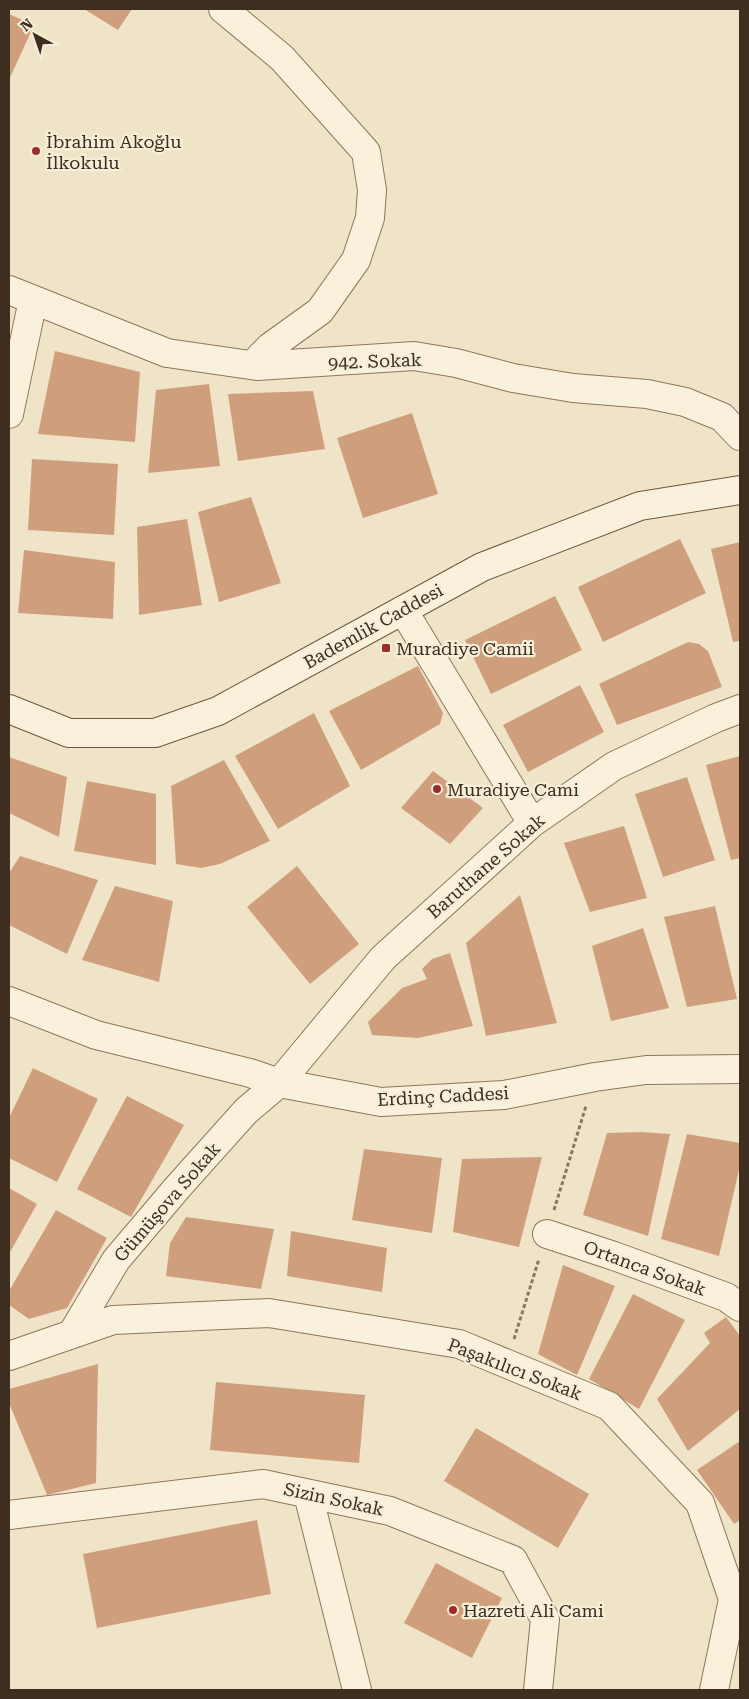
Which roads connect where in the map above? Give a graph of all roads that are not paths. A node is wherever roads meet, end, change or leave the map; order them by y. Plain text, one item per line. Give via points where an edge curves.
1 (223, 9) edge
2 (21, 295) edge
3 (257, 366) junction
4 (9, 414) edge
5 (740, 436) edge
6 (740, 490) edge
7 (403, 610) junction
8 (9, 709) edge
9 (740, 709) edge
10 (532, 823) junction
11 (9, 1001) edge
12 (740, 1069) edge
13 (279, 1083) junction
14 (547, 1234) dead end
15 (740, 1307) edge
16 (72, 1334) junction
17 (9, 1356) edge
18 (308, 1494) junction
19 (9, 1515) edge
20 (357, 1690) edge
21 (538, 1690) edge
22 (714, 1690) edge

1 - 3 street via 282,58 366,152 372,190 370,218 356,260 320,311 270,347 260,357
2 - 3 street, 942. Sokak via 167,353
2 - 4 street
3 - 5 street, 942. Sokak via 414,356 513,378 573,388 647,394 685,402 722,417
6 - 7 street, Bademlik Caddesi via 640,506 482,567
7 - 8 street, Bademlik Caddesi via 218,712 155,733 69,733
7 - 10 street
9 - 10 street, Baruthane Sokak via 614,766
10 - 13 street, Baruthane Sokak via 383,958
11 - 13 street, Erdinç Caddesi via 96,1035
12 - 13 street, Erdinç Caddesi via 646,1070 504,1095 381,1102
13 - 16 street, Gümüşova Sokak via 246,1111 116,1260
14 - 15 street, Ortanca Sokak via 709,1291
16 - 17 street, Paşakılıcı Sokak
16 - 22 street, Paşakılıcı Sokak via 113,1320 270,1313 459,1344 609,1406 700,1503 733,1598
18 - 19 street, Sizin Sokak via 263,1484
18 - 20 street
18 - 21 street, Sizin Sokak via 390,1511 512,1560 545,1619

